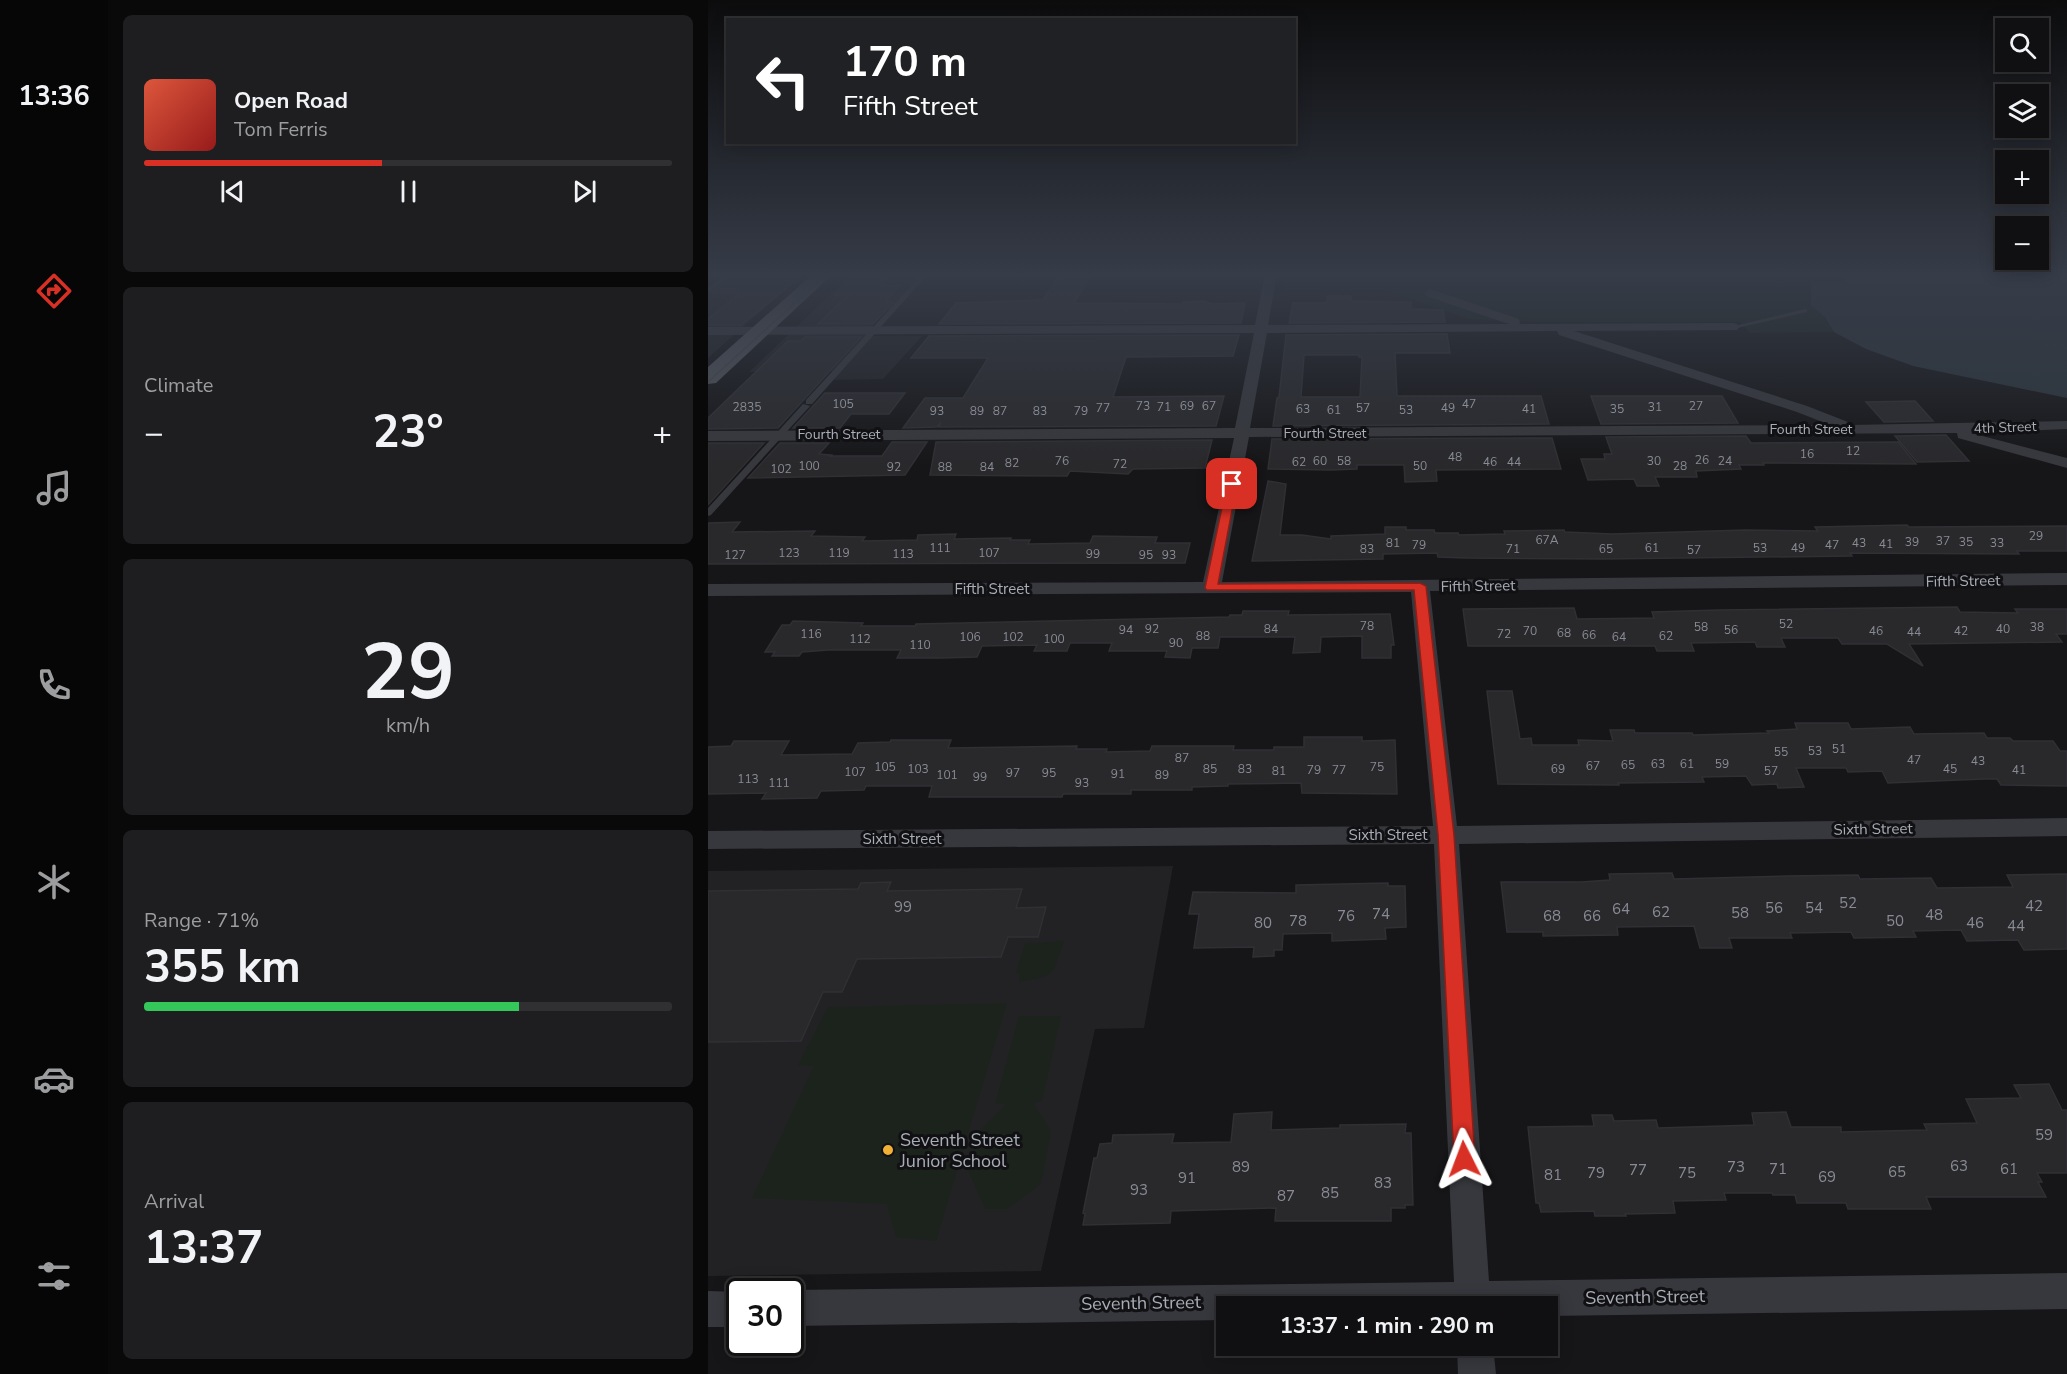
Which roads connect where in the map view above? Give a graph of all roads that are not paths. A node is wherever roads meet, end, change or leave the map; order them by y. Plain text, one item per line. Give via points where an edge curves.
1 (754, 337) edge
2 (868, 337) edge
3 (1259, 337) edge
4 (1577, 337) edge
5 (708, 378) edge
6 (2067, 425) edge
7 (1852, 429) junction
8 (1942, 429) junction
9 (1242, 433) junction
10 (780, 434) junction
11 (708, 436) edge
12 (2067, 463) edge
13 (708, 513) edge
14 (2067, 579) edge
15 (1420, 586) junction
16 (1211, 588) junction
17 (708, 590) edge
18 (2067, 827) edge
19 (1446, 835) junction
20 (708, 840) edge
21 (2067, 1291) edge
22 (1472, 1296) edge
23 (1558, 1300) edge
24 (1216, 1304) edge
25 (804, 1308) edge
26 (726, 1309) edge
27 (708, 1310) edge
28 (1476, 1356) edge
29 (1477, 1374) edge

1 - 5 main road
2 - 10 lane
3 - 9 street
4 - 7 street via 1802,409
6 - 8 street, 4th Street
7 - 8 street, Fourth Street
7 - 9 street, Fourth Street
8 - 12 street
9 - 10 street, Fourth Street
9 - 16 street
10 - 11 street, Fourth Street
10 - 13 lane
14 - 15 street, Fifth Street
15 - 16 street, Fifth Street
15 - 19 street
16 - 17 street, Fifth Street
18 - 19 street, Sixth Street
19 - 20 street, Sixth Street
19 - 22 street
21 - 23 street, Seventh Street
24 - 25 street, Seventh Street
26 - 27 street
28 - 29 street

